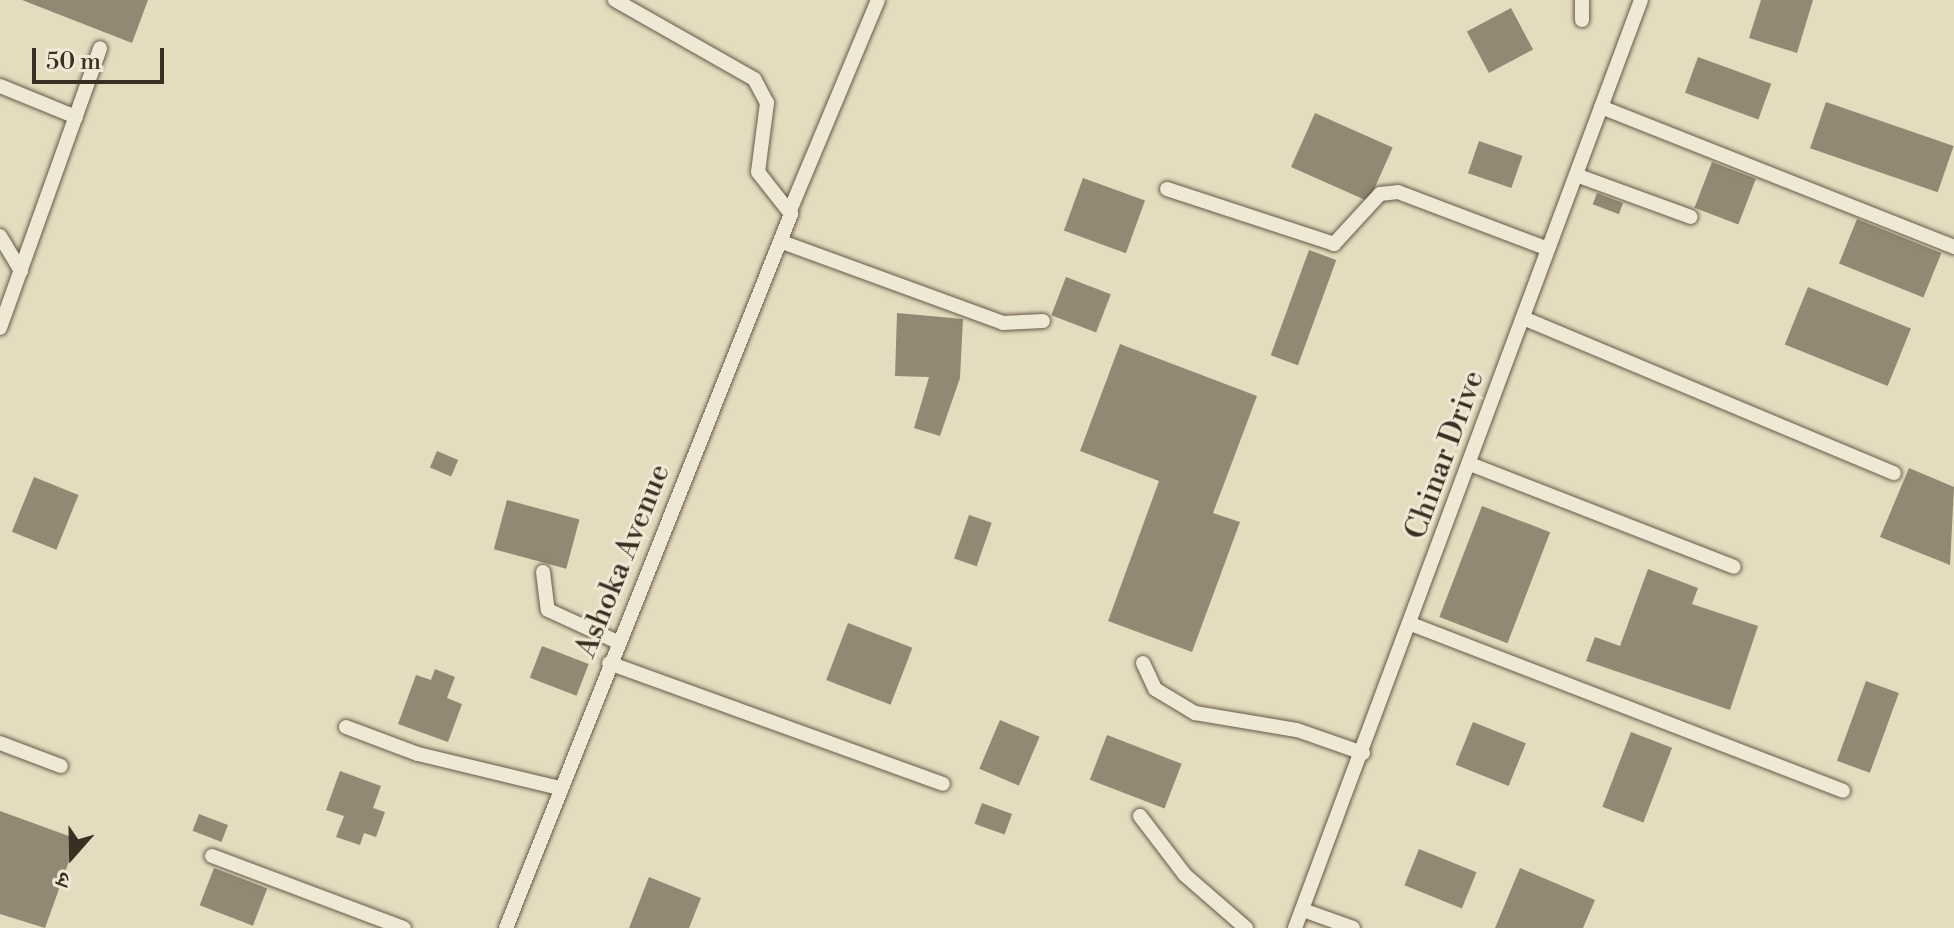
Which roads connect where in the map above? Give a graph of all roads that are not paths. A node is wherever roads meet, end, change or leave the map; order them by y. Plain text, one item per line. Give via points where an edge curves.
1 (615, 0) edge
2 (878, 0) edge
3 (1582, 0) edge
4 (1641, 0) edge
5 (1582, 20) dead end
6 (100, 48) dead end
7 (0, 86) edge
8 (1601, 107) junction
9 (76, 117) junction
10 (1576, 175) junction
11 (1167, 189) dead end
12 (791, 211) junction
13 (1691, 217) dead end
14 (0, 236) edge
15 (782, 242) junction
16 (1954, 247) edge
17 (1548, 249) junction
18 (21, 271) junction
19 (1523, 318) junction
20 (1043, 321) dead end
21 (0, 328) edge
22 (1470, 464) junction
23 (1894, 473) dead end
24 (1734, 567) dead end
25 (543, 572) dead end
26 (1411, 624) junction
27 (618, 642) junction
28 (609, 663) junction
29 (1143, 663) dead end
30 (346, 727) dead end
31 (0, 743) edge
32 (1363, 753) junction
33 (61, 766) dead end
34 (943, 784) dead end
35 (560, 788) junction
36 (1843, 791) dead end
37 (1140, 816) dead end
38 (212, 856) dead end
39 (1303, 910) junction
40 (404, 928) edge
41 (506, 928) edge
42 (1246, 928) edge
43 (1295, 928) edge
44 (1353, 928) edge

1 - 12 street via 754,79 767,103 758,172
2 - 12 street, Ashoka Avenue
3 - 5 street
4 - 8 street, Chinar Drive
6 - 9 street
7 - 9 street
8 - 10 street, Chinar Drive
8 - 16 street
9 - 18 street
10 - 13 street
10 - 17 street, Chinar Drive
11 - 17 street via 1334,244 1380,194 1398,192
12 - 15 street, Ashoka Avenue
14 - 18 street
15 - 20 street via 1003,323
15 - 27 street, Ashoka Avenue
17 - 19 street, Chinar Drive
18 - 21 street
19 - 22 street, Chinar Drive
19 - 23 street
22 - 24 street
22 - 26 street, Chinar Drive
25 - 27 street via 548,610
26 - 32 street, Chinar Drive
26 - 36 street
27 - 28 street, Ashoka Avenue
28 - 34 street
28 - 35 street, Ashoka Avenue
29 - 32 street via 1155,689 1195,713 1297,730
30 - 35 street via 418,754
31 - 33 street
32 - 39 street, Chinar Drive
35 - 41 street, Ashoka Avenue
37 - 42 street via 1185,875
38 - 40 street
39 - 43 street, Chinar Drive
39 - 44 street

